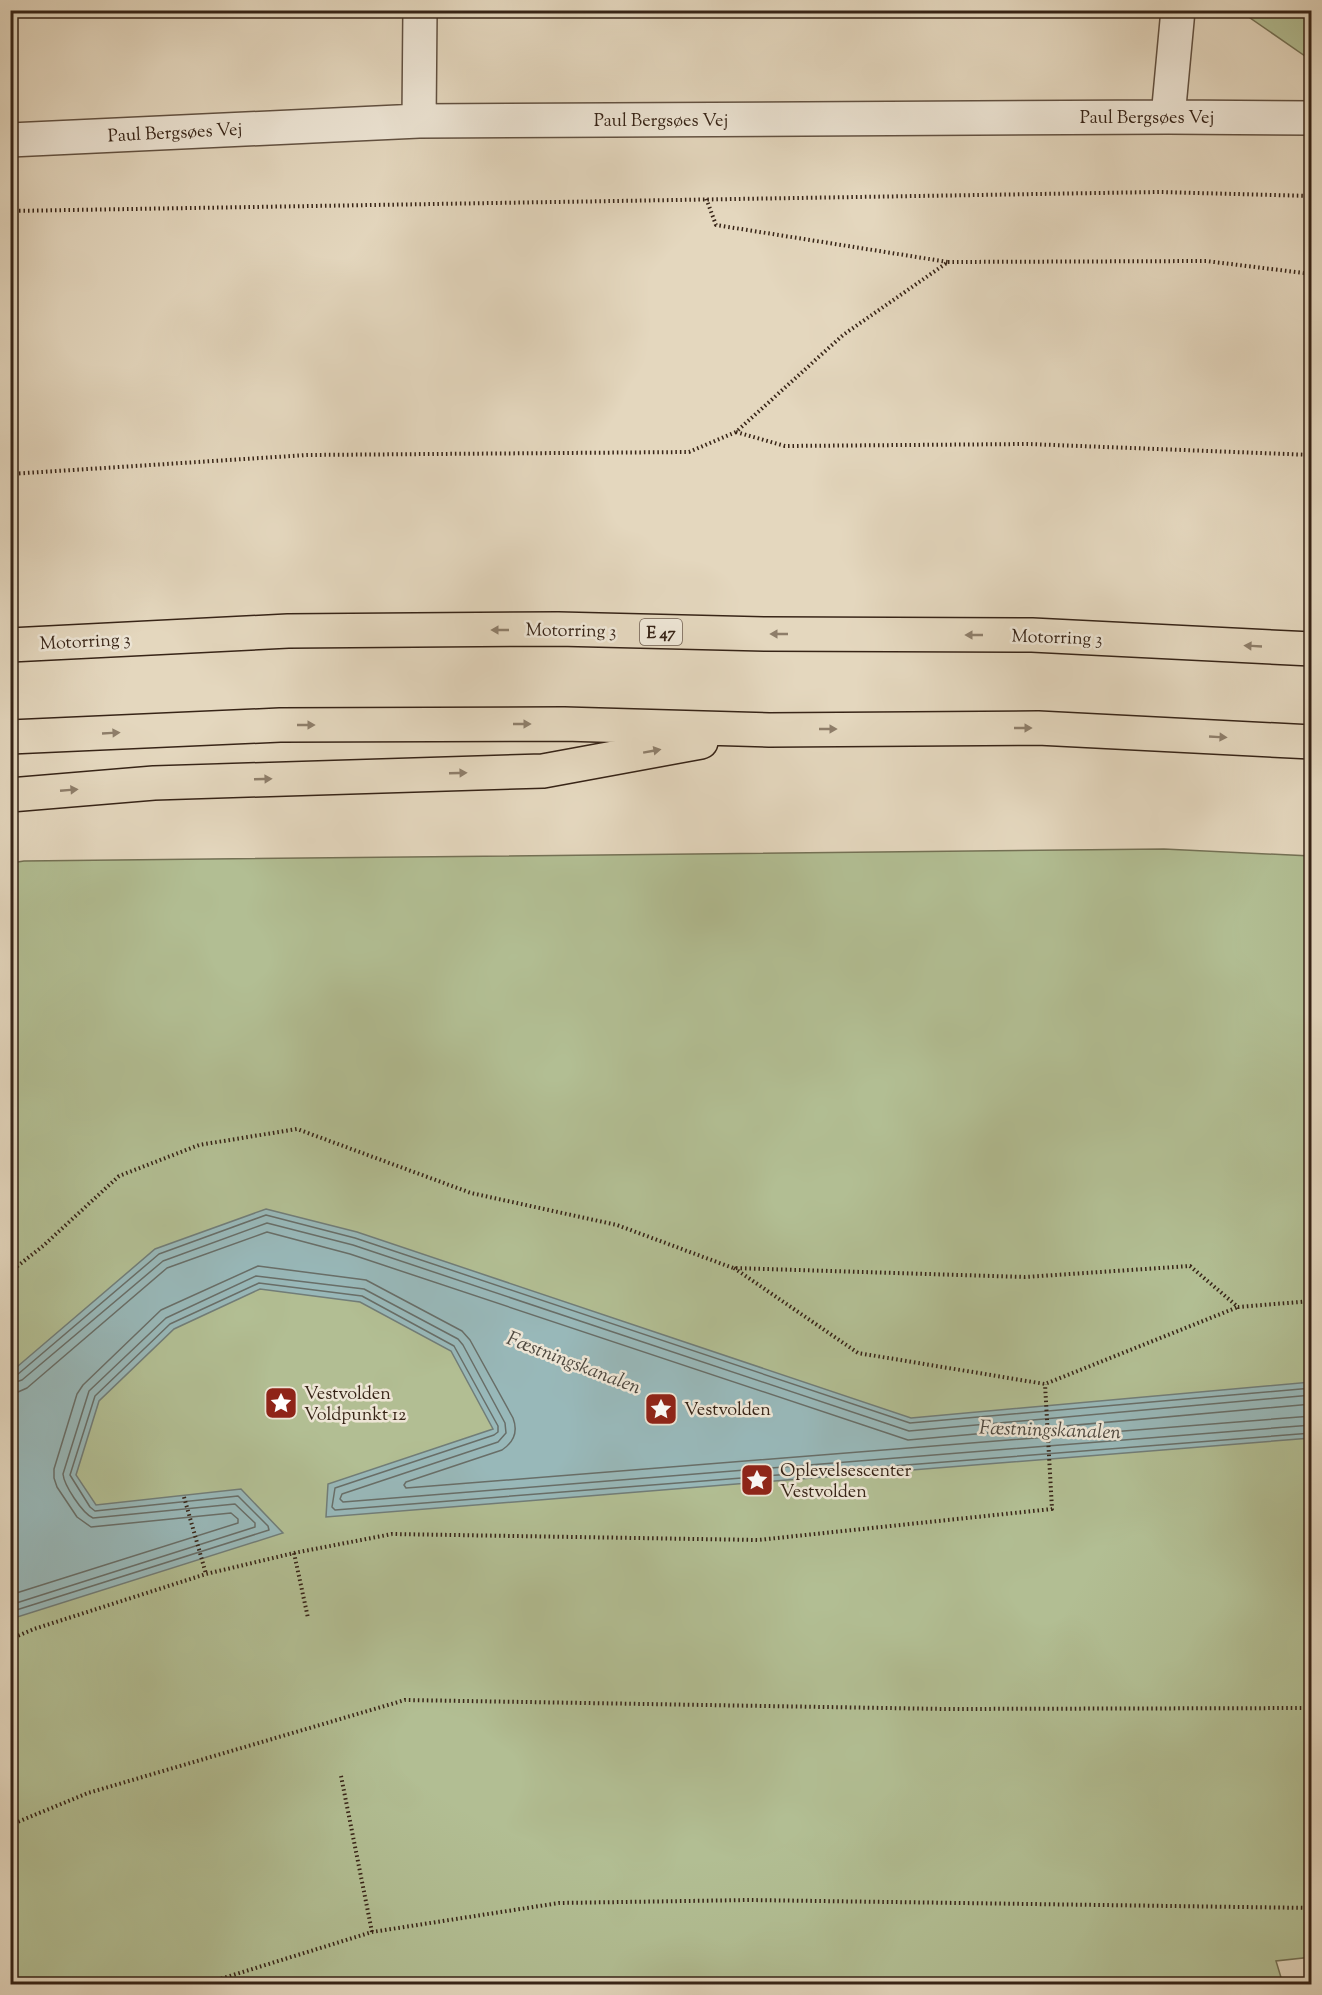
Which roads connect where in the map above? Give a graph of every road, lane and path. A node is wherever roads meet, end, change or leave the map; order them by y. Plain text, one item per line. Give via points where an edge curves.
1 (420, 10) edge
2 (1178, 10) edge
3 (1168, 117) junction
4 (1311, 118) edge
5 (419, 121) junction
6 (10, 140) edge
7 (1311, 196) edge
8 (706, 198) junction
9 (10, 210) edge
10 (948, 262) junction
11 (1311, 274) edge
12 (736, 432) junction
13 (1311, 455) edge
14 (10, 474) edge
15 (10, 645) edge
16 (1311, 649) edge
17 (769, 730) junction
18 (10, 737) edge
19 (1311, 742) edge
20 (10, 795) edge
21 (733, 1268) junction
22 (10, 1272) edge
23 (1311, 1301) edge
24 (1238, 1307) junction
25 (1045, 1384) junction
26 (183, 1497) dead end
27 (294, 1553) junction
28 (206, 1574) junction
29 (308, 1618) dead end
30 (10, 1639) edge
31 (1311, 1708) edge
32 (341, 1776) dead end
33 (10, 1825) edge
34 (1311, 1908) edge
35 (372, 1932) junction
36 (204, 1984) edge

1 - 5 street
2 - 3 street
3 - 4 street, Paul Bergsøes Vej
3 - 5 street, Paul Bergsøes Vej
5 - 6 street, Paul Bergsøes Vej
7 - 8 path via 1159,192
8 - 9 path
8 - 10 path via 716,225
10 - 11 path via 1206,261
10 - 12 path via 843,335
12 - 13 path via 785,446 1028,444
12 - 14 path via 689,452 307,454
16 -> 15 highway, Motorring 3 / E 47 via 1032,635 558,629 288,631
18 -> 17 highway via 280,724 564,724
17 -> 19 highway via 1038,728
20 -> 17 highway via 154,783 543,771
21 - 22 path via 616,1225 471,1193 297,1129 199,1145 119,1176
21 - 24 path via 1025,1277 1190,1266
21 - 25 path via 858,1353
23 - 24 path
24 - 25 path
25 - 27 path via 1052,1509 758,1540 392,1534
26 - 28 path
27 - 28 path
27 - 29 path
28 - 30 path
31 - 33 path via 945,1709 405,1700 88,1793
32 - 35 path
34 - 35 path via 749,1900 559,1903
35 - 36 path

